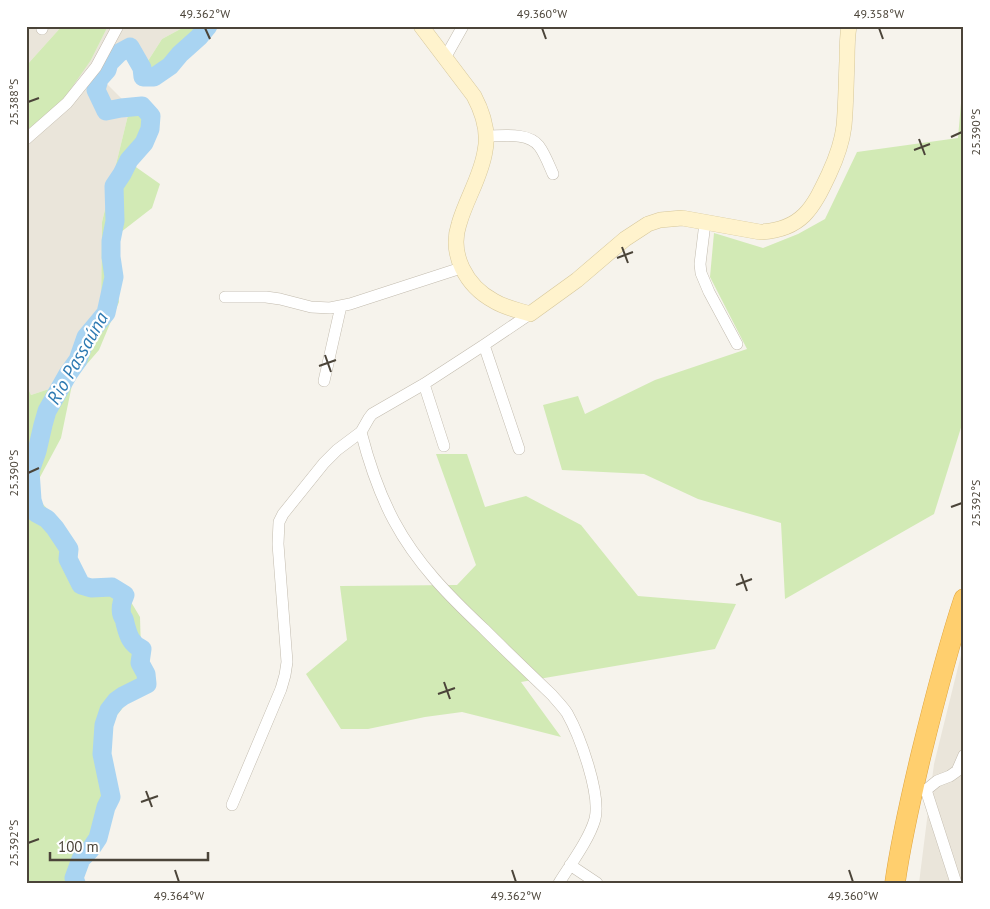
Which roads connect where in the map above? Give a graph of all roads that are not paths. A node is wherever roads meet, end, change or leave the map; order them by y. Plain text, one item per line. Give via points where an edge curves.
1 (118, 26) edge
2 (421, 26) edge
3 (463, 26) edge
4 (849, 26) edge
5 (445, 58) junction
6 (487, 136) junction
7 (26, 139) edge
8 (553, 174) dead end
9 (705, 222) junction
10 (462, 268) junction
11 (225, 297) dead end
12 (341, 306) junction
13 (530, 314) junction
14 (737, 344) dead end
15 (484, 345) junction
16 (324, 382) dead end
17 (424, 384) junction
18 (361, 432) junction
19 (444, 446) dead end
20 (519, 448) dead end
21 (964, 599) edge
22 (964, 755) edge
23 (920, 789) junction
24 (232, 805) dead end
25 (570, 865) junction
26 (559, 883) edge
27 (597, 883) edge
28 (896, 883) edge
29 (956, 883) edge

1 - 7 street via 96,68 67,102
2 - 5 street
3 - 5 street
4 - 9 street via 842,140 810,210 800,220 771,231
5 - 6 street via 480,108
6 - 8 street via 532,140 541,149
6 - 10 street via 482,165 458,226 456,242
9 - 13 street via 673,218 648,224
9 - 14 street via 700,264 702,273
10 - 12 street
10 - 13 street via 478,290 492,300
11 - 12 street via 266,296 320,308
12 - 16 street
13 - 15 street
15 - 17 street
15 - 20 street
17 - 18 street via 372,414
17 - 19 street
18 - 24 street via 324,463 279,522 287,662 285,675
18 - 25 street via 368,460 394,522 429,574 552,695 566,711 577,733 594,788 596,807 591,828
21 - 23 highway via 934,703
22 - 23 street via 957,771
23 - 28 highway via 899,858
23 - 29 street
25 - 26 street
25 - 27 street

